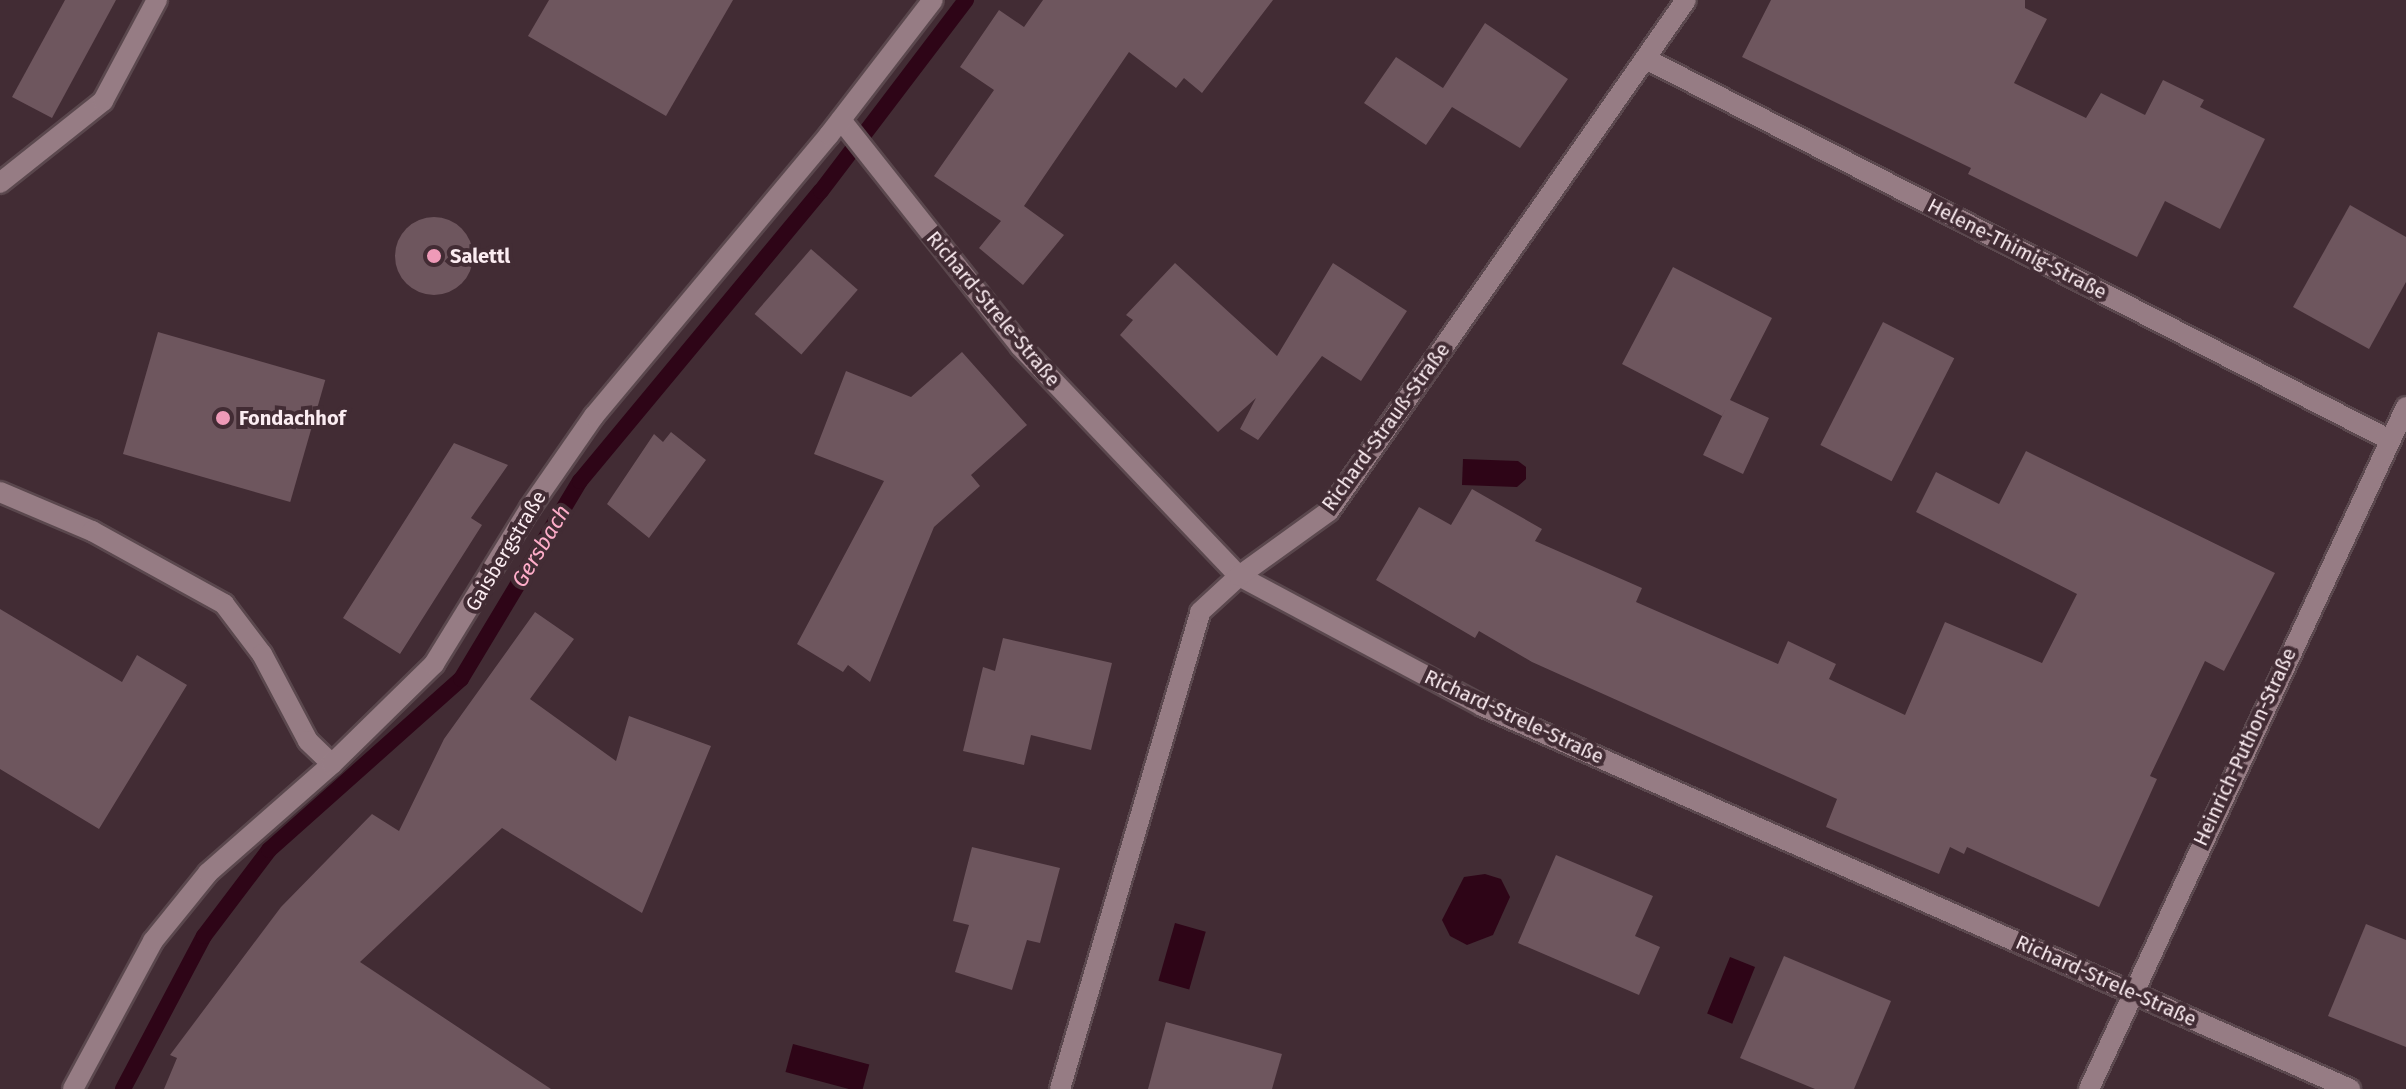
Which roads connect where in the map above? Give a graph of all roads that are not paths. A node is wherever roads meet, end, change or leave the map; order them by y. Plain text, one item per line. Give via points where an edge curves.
1 (157, 0) edge
2 (933, 0) edge
3 (1686, 0) edge
4 (1646, 59) junction
5 (841, 120) junction
6 (0, 183) edge
7 (2406, 407) edge
8 (2388, 439) junction
9 (0, 492) edge
10 (1239, 576) junction
11 (332, 764) junction
12 (2131, 992) junction
13 (73, 1089) edge
14 (1060, 1089) edge
15 (2089, 1089) edge
16 (2350, 1089) edge

1 - 6 street via 103,101
2 - 5 street, Gaisbergstraße
3 - 4 street, Richard-Strauß-Straße
4 - 8 street, Helene-Thimig-Straße
4 - 10 street, Richard-Strauß-Straße via 1329,511
5 - 10 street, Richard-Strele-Straße via 1020,346
5 - 11 street, Gaisbergstraße via 594,416 434,664
7 - 8 street, Heinrich-Puthon-Straße
8 - 12 street, Heinrich-Puthon-Straße
9 - 11 street via 92,531 224,604 256,644 308,741
10 - 12 street, Richard-Strele-Straße via 1482,706
10 - 14 street, Richard-Strauß-Straße via 1200,612
11 - 13 street, Gaisbergstraße via 208,873 153,941
12 - 15 street, Heinrich-Puthon-Straße
12 - 16 street, Richard-Strele-Straße

